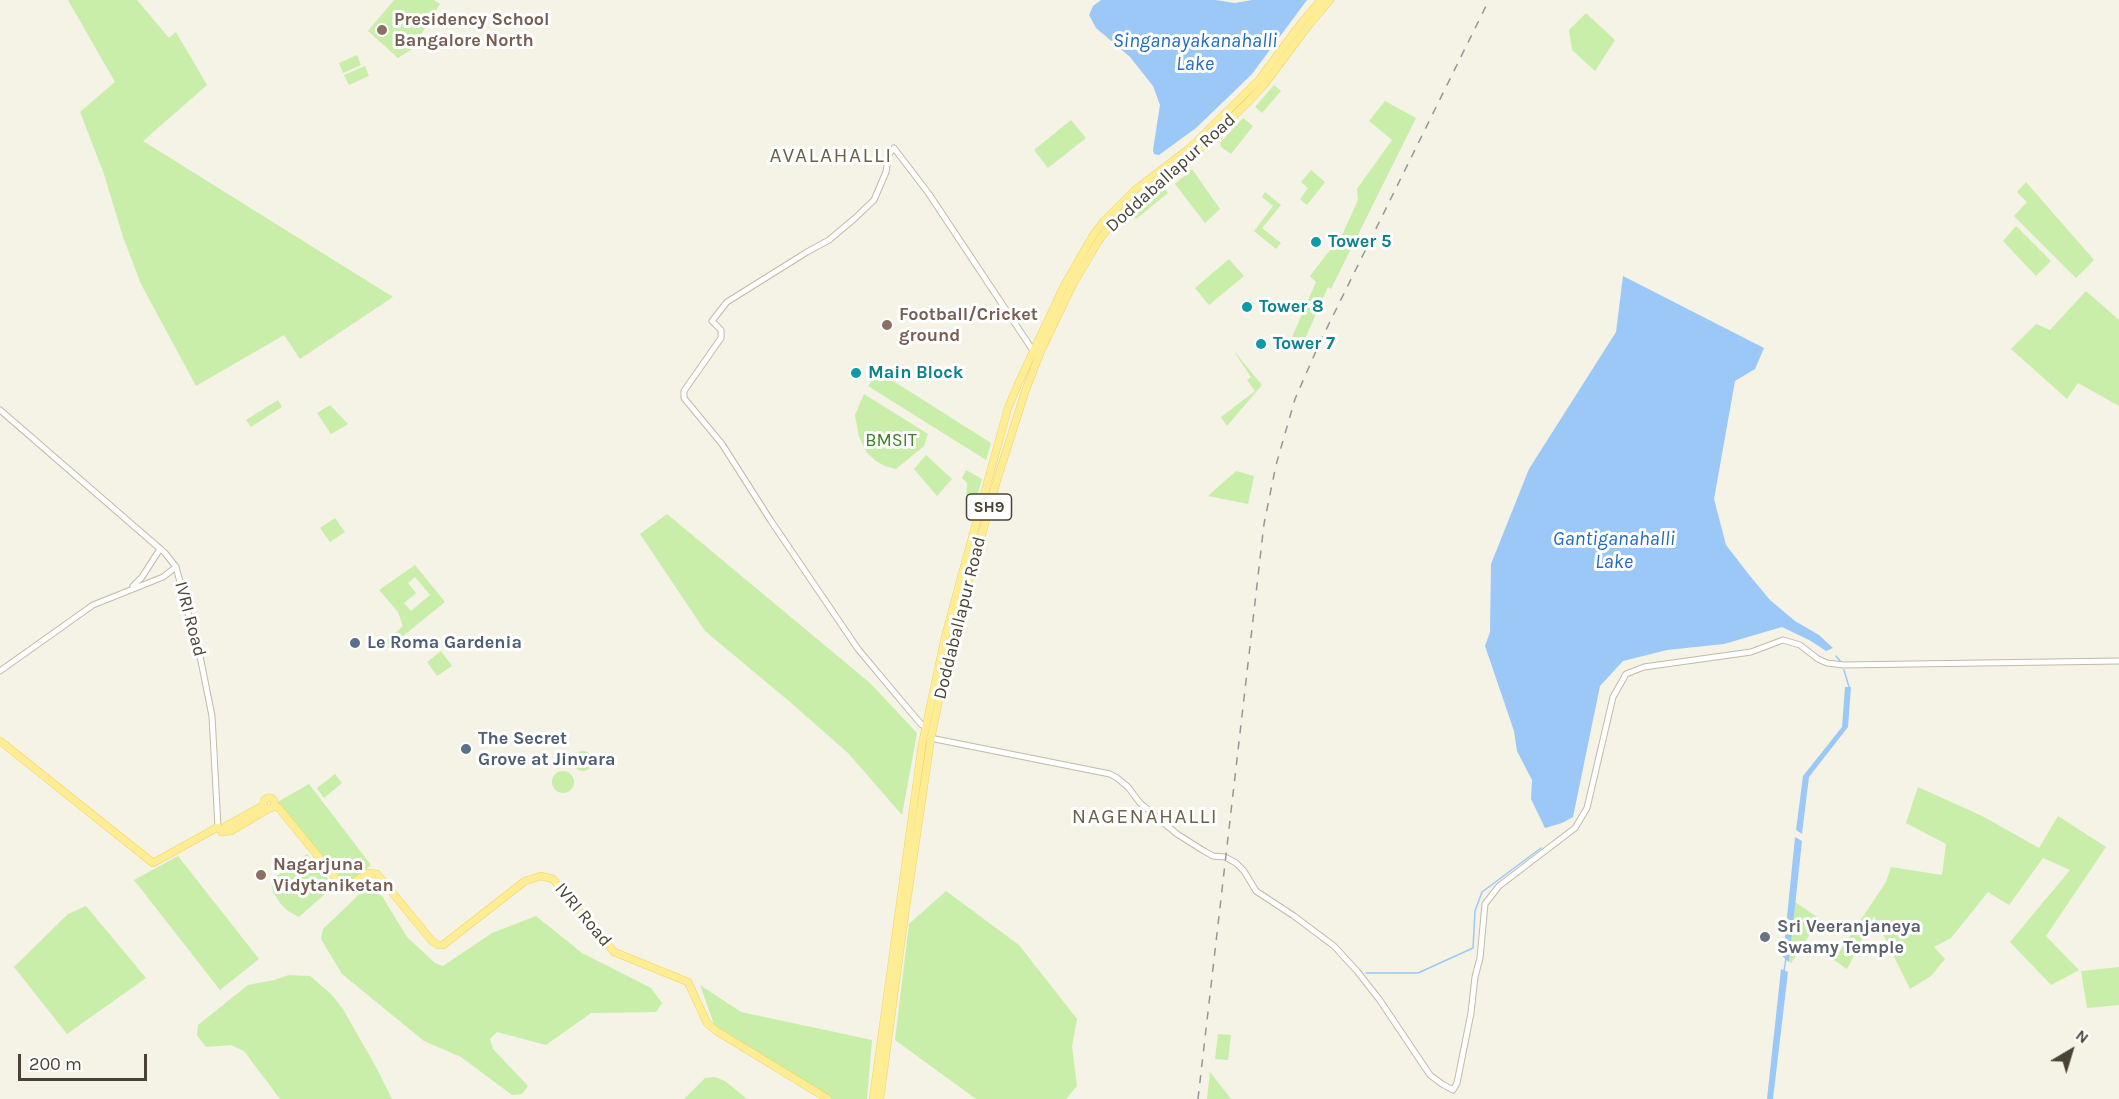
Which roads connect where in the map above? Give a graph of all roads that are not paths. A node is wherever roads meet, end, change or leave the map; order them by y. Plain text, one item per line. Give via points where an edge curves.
1 (1321, 0) edge
2 (1330, 0) edge
3 (1036, 351) junction
4 (0, 410) edge
5 (160, 549) junction
6 (176, 567) junction
7 (143, 576) junction
8 (148, 582) junction
9 (129, 589) junction
10 (2119, 661) edge
11 (0, 671) edge
12 (930, 727) junction
13 (928, 737) junction
14 (0, 741) edge
15 (220, 830) junction
16 (828, 1099) edge
17 (873, 1099) edge
18 (880, 1099) edge

1 - 3 main road, Doddaballapur Road / SH9 via 1246,94 1104,221 1064,286
2 - 3 main road, Doddaballapur Road / SH9 via 1248,102 1192,156 1112,223 1072,284
3 - 12 main road, Doddaballapur Road / SH9 via 1008,408 945,637
3 - 12 street via 894,148 874,200 854,219 829,240 727,302 712,321 721,330 721,338 684,391 684,398 722,444 858,649 909,710
4 - 5 street, IVRI Road
5 - 6 street, IVRI Road
5 - 7 street
6 - 8 street
6 - 15 street, IVRI Road via 212,716
7 - 8 street
7 - 9 street
8 - 9 street
9 - 11 street via 93,604
10 - 13 street via 1844,665 1827,663 1800,645 1783,640 1751,652 1626,674 1613,697 1587,808 1575,828 1498,886 1485,904 1472,1012 1453,1090 1430,1075 1379,999 1334,946 1256,891 1236,864 1213,856 1177,834 1117,778
12 - 13 main road, Doddaballapur Road / SH9
13 - 17 main road, Doddaballapur Road / SH9 via 896,927
13 - 18 main road, Doddaballapur Road / SH9
14 - 15 main road via 153,863
15 - 16 main road, IVRI Road via 231,831 268,807 278,807 340,883 350,885 367,873 377,874 438,945 525,881 541,876 553,879 614,952 688,982 707,1023 715,1030

